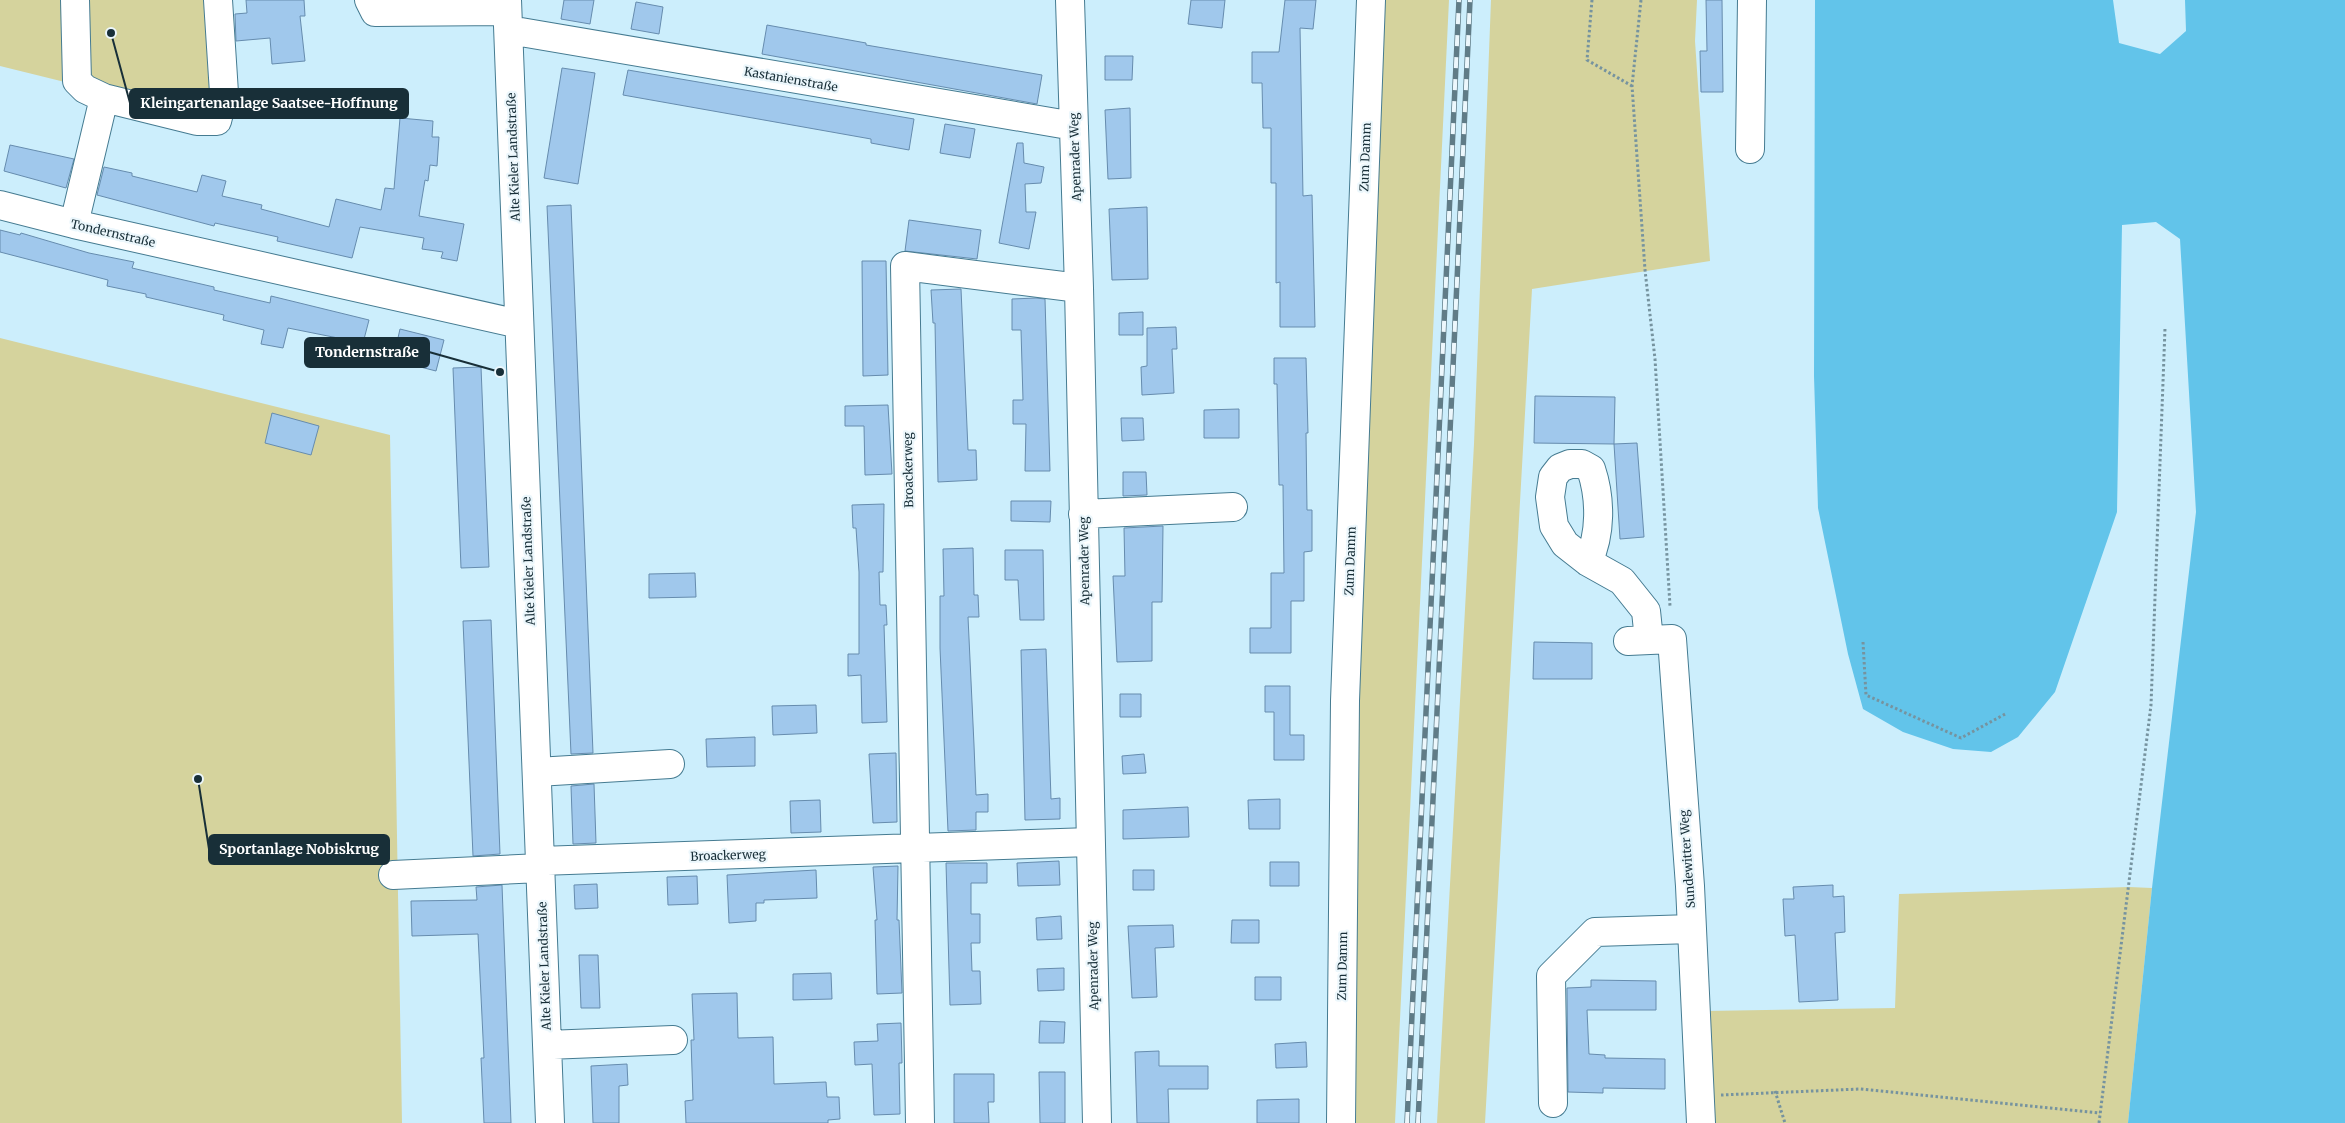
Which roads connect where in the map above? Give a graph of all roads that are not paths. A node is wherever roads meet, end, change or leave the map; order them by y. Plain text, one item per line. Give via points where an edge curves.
1 (75, 0) edge
2 (218, 0) edge
3 (369, 0) edge
4 (1070, 0) edge
5 (1371, 0) edge
6 (1752, 0) edge
7 (507, 14) edge
8 (104, 98) junction
9 (1074, 126) junction
10 (1750, 149) dead end
11 (0, 205) edge
12 (74, 224) junction
13 (1079, 288) junction
14 (519, 324) junction
15 (1232, 508) dead end
16 (1083, 514) junction
17 (1588, 562) dead end
18 (670, 764) dead end
19 (536, 772) junction
20 (1090, 842) junction
21 (916, 848) junction
22 (540, 865) junction
23 (393, 874) dead end
24 (1692, 928) junction
25 (673, 1040) dead end
26 (547, 1045) junction
27 (1553, 1103) dead end
28 (550, 1123) edge
29 (920, 1123) edge
30 (1097, 1123) edge
31 (1341, 1123) edge
32 (1701, 1123) edge

1 - 8 street via 77,81
2 - 8 street via 224,93 218,121 197,121
3 - 7 street, Kastanienstraße via 375,12
4 - 9 street, Apenrader Weg
5 - 31 street, Zum Damm via 1345,701
6 - 10 street
7 - 9 street, Kastanienstraße
7 - 14 street, Alte Kieler Landstraße
8 - 12 street
9 - 13 street, Apenrader Weg
11 - 12 street, Tondernstraße
12 - 14 street, Tondernstraße
13 - 16 street, Apenrader Weg
13 - 21 street, Broackerweg via 905,266
14 - 19 street, Alte Kieler Landstraße
15 - 16 street
16 - 20 street, Apenrader Weg
17 - 24 street, Sundewitter Weg via 1622,580 1646,611
18 - 19 street
19 - 22 street, Alte Kieler Landstraße
20 - 21 street, Broackerweg
20 - 30 street, Apenrader Weg
21 - 22 street, Broackerweg
21 - 29 street, Broackerweg
22 - 23 street, Broackerweg
22 - 26 street, Alte Kieler Landstraße
24 - 27 street via 1595,932 1551,976
24 - 32 street, Sundewitter Weg
25 - 26 street
26 - 28 street, Alte Kieler Landstraße

